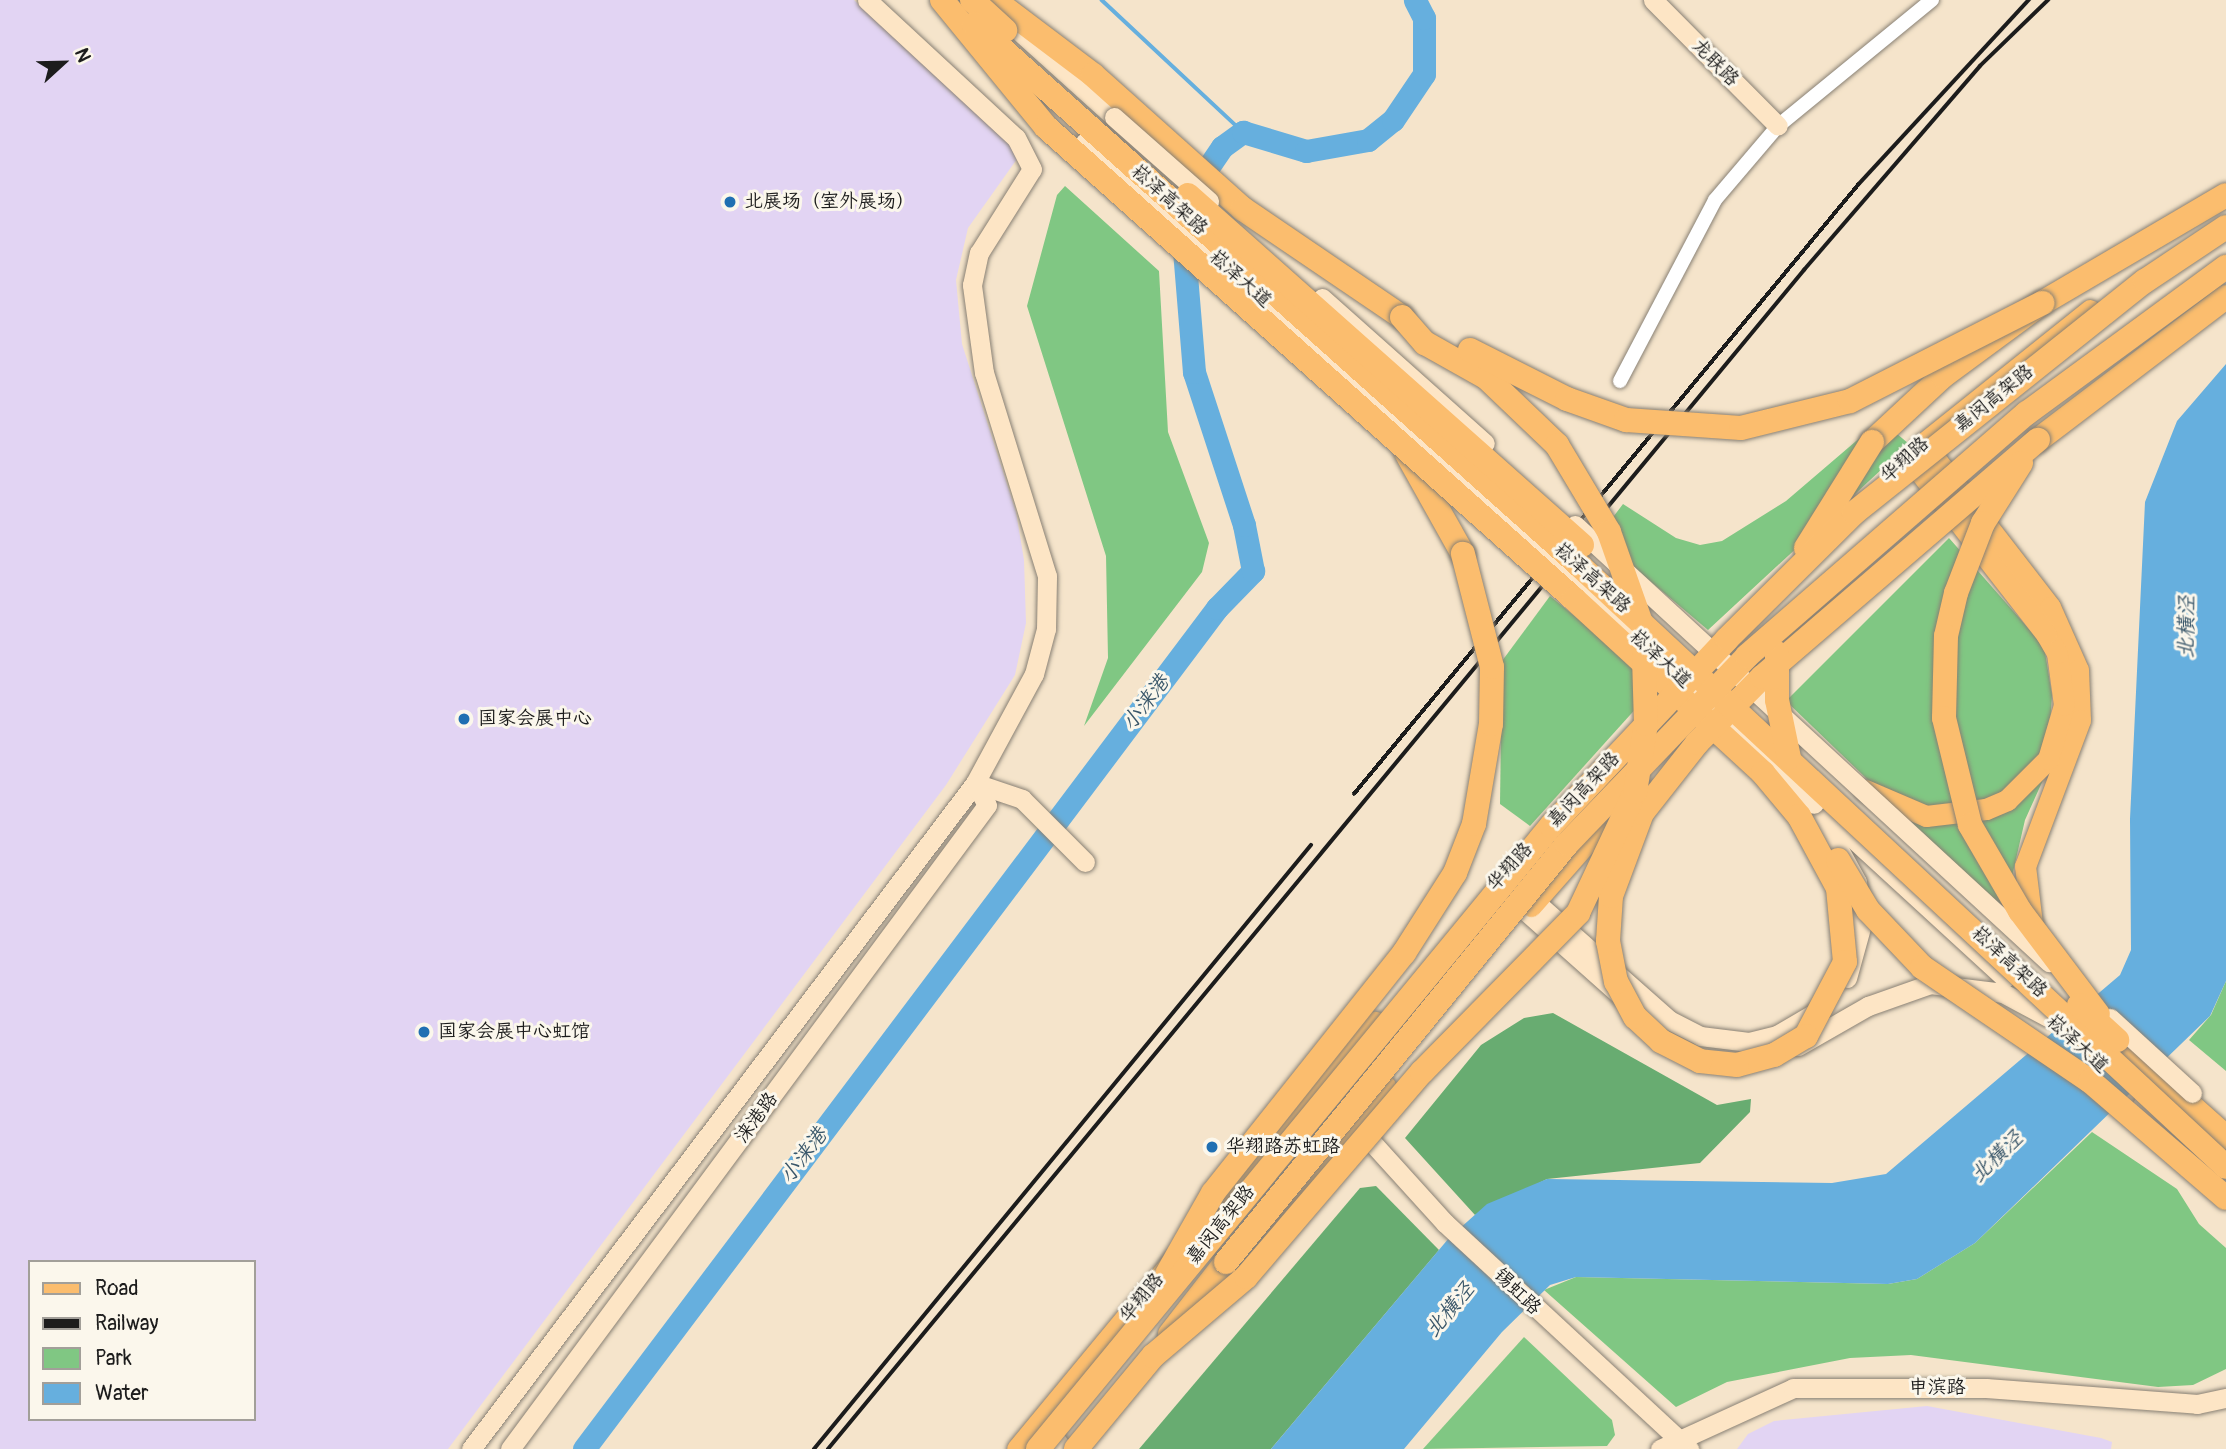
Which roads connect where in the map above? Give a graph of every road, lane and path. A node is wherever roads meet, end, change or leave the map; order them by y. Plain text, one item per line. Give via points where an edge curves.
1 (867, 0) edge
2 (932, 0) edge
3 (945, 0) edge
4 (972, 0) edge
5 (985, 0) edge
6 (994, 0) edge
7 (1653, 0) edge
8 (1932, 0) edge
9 (1777, 127) junction
10 (2226, 195) edge
11 (2226, 214) edge
12 (2226, 227) edge
13 (2226, 267) edge
14 (2226, 276) edge
15 (2226, 297) edge
16 (2042, 303) junction
17 (1402, 317) junction
18 (1620, 381) dead end
19 (2038, 440) junction
20 (1402, 448) junction
21 (1915, 450) junction
22 (1948, 491) junction
23 (975, 783) junction
24 (1860, 787) junction
25 (1814, 804) junction
26 (1084, 863) dead end
27 (1499, 879) junction
28 (1530, 907) junction
29 (2048, 961) junction
30 (2048, 1017) junction
31 (2117, 1040) junction
32 (1728, 1049) junction
33 (1355, 1124) junction
34 (2226, 1125) edge
35 (2226, 1137) edge
36 (2226, 1167) edge
37 (2226, 1185) edge
38 (2226, 1198) edge
39 (1133, 1335) junction
40 (1153, 1356) junction
41 (2226, 1398) edge
42 (1041, 1420) junction
43 (1675, 1446) edge
44 (471, 1449) edge
45 (510, 1449) edge
46 (1017, 1449) edge
47 (1038, 1449) edge
48 (1048, 1449) edge
49 (1063, 1449) edge
50 (1076, 1449) edge
51 (1092, 1449) edge

1 - 23 main road via 1016,138 1032,169 979,253 972,285 984,373 1038,531 1047,576 1046,629 1023,701
2 - 25 main road, 崧泽大道, bridge via 1570,574
3 - 20 highway, bridge via 1046,127
3 - 36 highway, 崧泽高架路, bridge via 1580,566
4 - 31 highway, 崧泽高架路, bridge via 1582,545
5 - 24 main road, 崧泽大道, bridge via 1395,361
6 - 17 highway via 1093,75 1243,209
7 - 9 main road, 龙联路
8 - 9 street
9 - 18 street via 1715,200
10 - 16 highway
11 - 21 main road, 华翔路 via 1999,378
12 - 39 highway, 嘉闵高架路, bridge via 2145,281 1854,513 1727,639 1551,826
13 - 40 highway, 嘉闵高架路, bridge via 2027,413 1903,517 1665,737 1567,844
14 - 22 main road
15 - 19 highway
16 - 17 highway, bridge via 1850,401 1797,419 1706,428 1626,420 1567,399
16 - 38 highway, bridge via 1909,404 1849,473 1791,575 1776,655 1781,736 1813,816 1888,935 1948,988 2145,1123
17 - 40 highway, bridge via 1425,343 1487,378 1557,445 1609,532 1640,618 1646,675 1635,792 1602,872 1550,948 1422,1072 1246,1277
19 - 20 highway, bridge via 1771,668 1715,724 1706,734 1697,743 1642,813 1611,896 1608,941 1616,982 1635,1017 1661,1041 1700,1061 1737,1065 1774,1055 1806,1036 1845,962 1846,926 1823,852 1763,773 1733,745 1713,727 1703,718 1574,599
19 - 31 highway, bridge via 1969,554 1946,636 1944,718 1966,814 1991,866
20 - 39 highway, bridge via 1458,544 1481,607 1492,667 1491,724 1474,824 1430,917 1213,1193
21 - 22 main road
21 - 27 main road, 华翔路 via 1720,636
22 - 24 main road, bridge via 2046,634 2062,675 2064,705 2052,750 2007,800 1954,817 1926,816
22 - 28 main road via 1659,762
22 - 29 main road, bridge via 2050,607 2070,645 2081,693 2071,749 2025,866 2029,916
23 - 26 main road via 1022,799
23 - 44 main road
23 - 45 main road, 涞港路 via 986,805
24 - 29 main road, 崧泽大道, bridge
25 - 30 main road, 崧泽大道
25 - 32 main road, bridge via 1857,882 1857,952 1834,999 1805,1021 1777,1035
27 - 28 main road
27 - 42 main road, 华翔路
28 - 32 main road via 1661,1031 1706,1056
28 - 33 main road
29 - 34 main road, 崧泽大道, bridge
30 - 32 main road, bridge via 2003,993 1930,984 1868,1006 1806,1044 1752,1059
30 - 37 main road, 崧泽大道
31 - 35 highway, 崧泽高架路
33 - 43 main road, 锡虹路 via 1446,1223
33 - 51 main road
39 - 47 highway, 嘉闵高架路, bridge
40 - 50 highway, 嘉闵高架路, bridge
41 - 43 main road, 申滨路 via 2197,1405 1986,1388 1793,1388
42 - 46 main road, 华翔路
42 - 48 main road
42 - 49 main road

